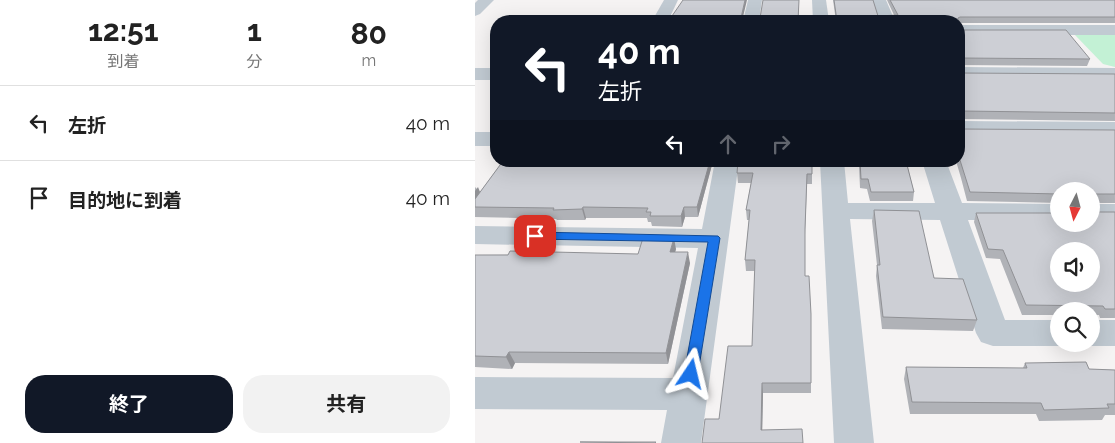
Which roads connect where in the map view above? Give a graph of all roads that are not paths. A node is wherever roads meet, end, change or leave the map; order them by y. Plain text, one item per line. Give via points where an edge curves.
1 (487, 0) edge
2 (671, 0) edge
3 (755, 0) edge
4 (819, 0) edge
5 (879, 0) edge
6 (475, 11) edge
7 (663, 15) edge
8 (752, 15) edge
9 (820, 15) edge
10 (885, 15) edge
11 (965, 30) edge
12 (1115, 30) edge
13 (965, 73) edge
14 (475, 74) edge
15 (490, 74) edge
16 (1115, 74) edge
17 (965, 128) edge
18 (1115, 129) edge
19 (475, 139) edge
20 (490, 139) edge
21 (726, 167) edge
22 (832, 167) edge
23 (936, 167) edge
24 (836, 211) junction
25 (952, 212) junction
26 (1050, 212) edge
27 (1100, 212) edge
28 (1115, 212) edge
29 (475, 235) edge
30 (714, 238) junction
31 (1050, 333) edge
32 (1100, 333) edge
33 (1115, 333) edge
34 (475, 393) edge
35 (688, 394) junction
36 (681, 443) edge
37 (854, 443) edge

1 - 6 street
2 - 7 street
3 - 8 street
4 - 9 street
5 - 10 street
11 - 12 street
13 - 16 street
14 - 15 street
17 - 18 street
19 - 20 street
21 - 30 street
22 - 24 street
23 - 25 street
24 - 25 street
24 - 37 street
25 - 26 street
25 - 31 street via 993,333
27 - 28 street
29 - 30 street
30 - 35 street
32 - 33 street
34 - 35 street
35 - 36 street

